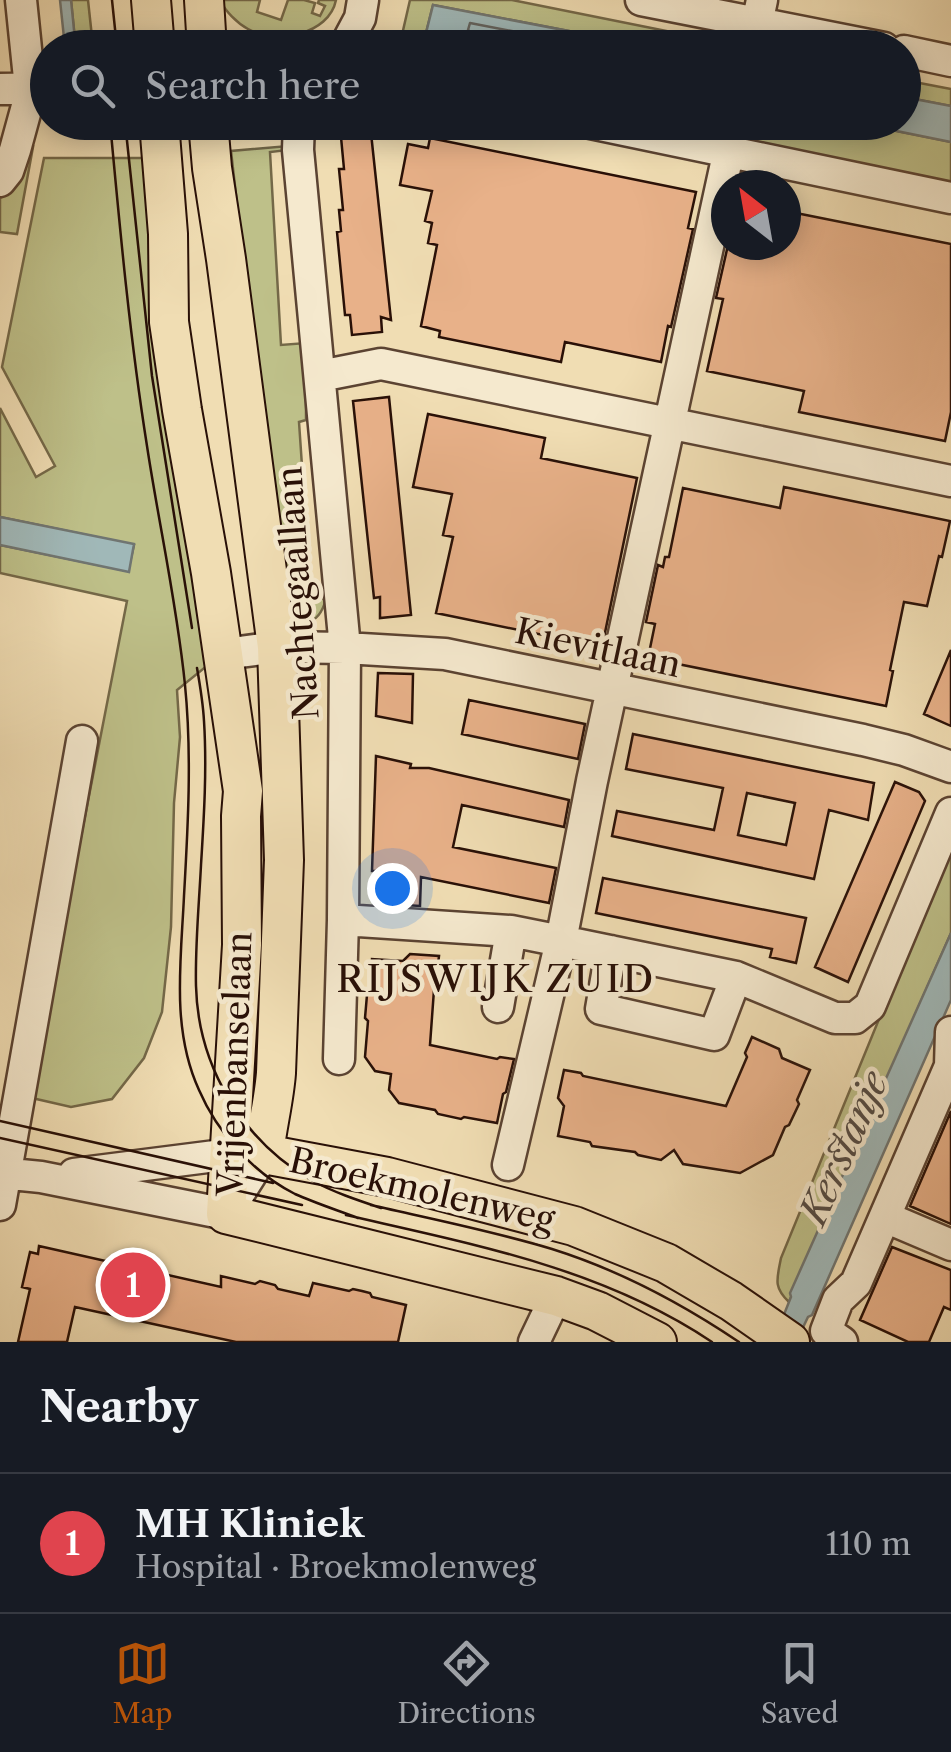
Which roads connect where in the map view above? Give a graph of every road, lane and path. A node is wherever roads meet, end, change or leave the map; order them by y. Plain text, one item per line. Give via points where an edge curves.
1 (21, 0) edge
2 (151, 0) edge
3 (204, 0) edge
4 (363, 0) edge
5 (641, 0) edge
6 (757, 23) edge
7 (154, 30) edge
8 (206, 30) edge
9 (354, 30) edge
10 (793, 30) edge
11 (921, 55) edge
12 (951, 61) edge
13 (26, 88) edge
14 (160, 140) edge
15 (210, 140) edge
16 (298, 140) edge
17 (669, 140) edge
18 (732, 140) edge
19 (729, 153) junction
20 (0, 181) edge
21 (951, 198) edge
22 (320, 376) junction
23 (671, 424) junction
24 (951, 481) edge
25 (277, 647) junction
26 (345, 648) junction
27 (224, 654) junction
28 (612, 690) junction
29 (82, 741) dead end
30 (951, 767) edge
31 (951, 813) edge
32 (344, 920) junction
33 (512, 931) junction
34 (561, 940) junction
35 (611, 951) junction
36 (736, 977) junction
37 (498, 1007) dead end
38 (951, 1032) edge
39 (339, 1059) dead end
40 (248, 1154) junction
41 (508, 1166) dead end
42 (3, 1173) edge
43 (41, 1177) junction
44 (0, 1205) edge
45 (226, 1214) junction
46 (885, 1217) junction
47 (951, 1245) edge
48 (556, 1296) junction
49 (783, 1337) edge
50 (834, 1337) edge
51 (534, 1342) edge
52 (657, 1342) edge

1 - 13 street
2 - 7 main road
3 - 8 main road
4 - 9 street
5 - 6 street
6 - 10 street
11 - 12 street
13 - 20 street via 15,150
14 - 27 main road, Vrijenbanselaan via 169,322
15 - 25 main road, Vrijenbanselaan
16 - 22 street, Nachtegaallaan
17 - 19 street
18 - 19 street
19 - 21 street
19 - 23 street
22 - 23 street via 381,364
22 - 26 street, Nachtegaallaan
23 - 24 street
23 - 28 street
25 - 26 street, Kievitlaan
25 - 27 street, Kievitlaan
25 - 40 main road, Vrijenbanselaan via 284,860 276,1073 267,1126
26 - 28 street, Kievitlaan via 445,654
26 - 32 street, Nachtegaallaan
27 - 40 main road, Vrijenbanselaan via 243,791
28 - 30 street, Kievitlaan via 863,740
28 - 34 street
29 - 42 street
31 - 36 street via 870,1006 855,1018 836,1018
32 - 33 street
32 - 39 street, Nachtegaallaan
33 - 34 street
33 - 37 street
34 - 35 street
34 - 41 street
35 - 36 street
35 - 36 street via 601,1009 714,1034
38 - 46 street via 950,1066
40 - 43 street, Broekmolenweg
40 - 45 main road, Vrijenbanselaan
40 - 49 main road, Broekmolenweg via 386,1177 574,1226 666,1263
42 - 43 street, Broekmolenweg
42 - 44 street
43 - 45 street, Broekmolenweg
45 - 48 main road, Broekmolenweg
46 - 47 street
46 - 50 street via 856,1283 838,1300
48 - 51 street
48 - 52 main road, Broekmolenweg

